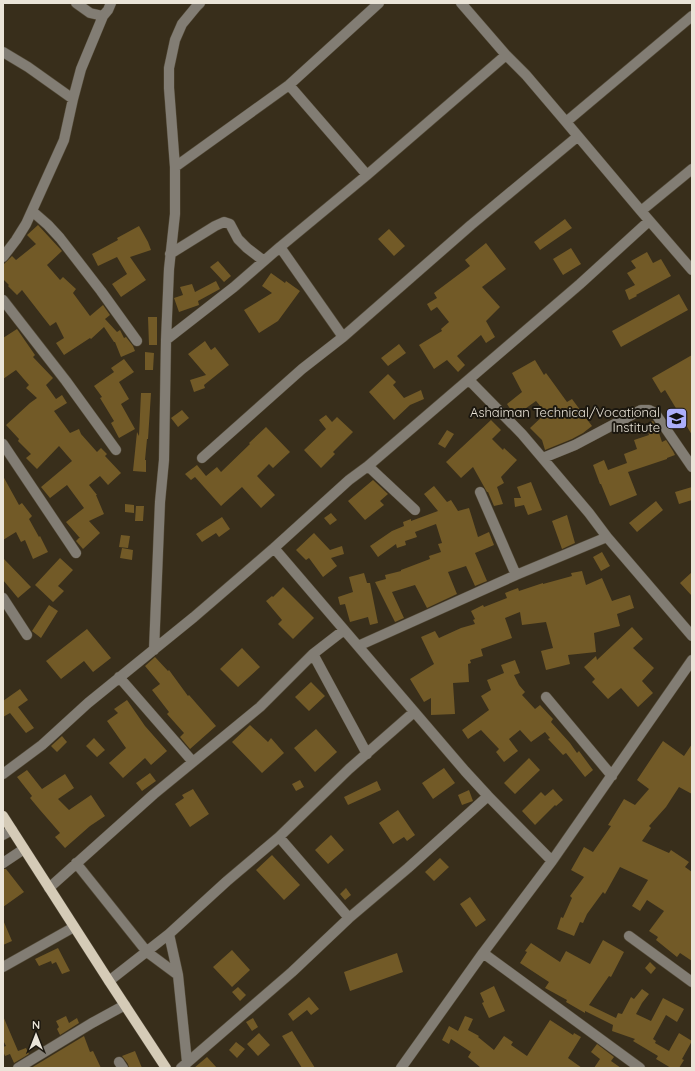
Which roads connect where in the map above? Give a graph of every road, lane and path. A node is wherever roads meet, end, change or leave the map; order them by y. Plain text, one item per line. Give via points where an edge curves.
1 (76, 3) edge
2 (111, 3) edge
3 (200, 3) edge
4 (379, 3) edge
5 (461, 3) edge
6 (103, 16) junction
7 (692, 16) edge
8 (3, 52) edge
9 (506, 55) junction
10 (289, 85) junction
11 (73, 99) junction
12 (566, 122) junction
13 (577, 137) junction
14 (175, 167) junction
15 (692, 169) edge
16 (367, 175) junction
17 (641, 211) junction
18 (32, 212) junction
19 (649, 221) junction
20 (280, 247) junction
21 (170, 254) junction
22 (3, 257) edge
23 (264, 261) junction
24 (692, 270) edge
25 (3, 300) edge
26 (343, 337) junction
27 (166, 340) junction
28 (137, 341) dead end
29 (469, 380) junction
30 (3, 444) edge
31 (116, 450) dead end
32 (202, 458) dead end
33 (543, 458) junction
34 (368, 466) junction
35 (692, 467) edge
36 (480, 492) dead end
37 (415, 510) dead end
38 (607, 538) junction
39 (274, 548) junction
40 (76, 553) dead end
41 (516, 575) junction
42 (3, 598) edge
43 (344, 630) junction
44 (27, 635) dead end
45 (692, 636) edge
46 (358, 646) junction
47 (154, 650) junction
48 (314, 654) junction
49 (692, 660) edge
50 (119, 677) junction
51 (546, 697) dead end
52 (414, 712) junction
53 (366, 754) junction
54 (193, 762) junction
55 (3, 774) edge
56 (612, 776) junction
57 (488, 796) junction
58 (3, 816) edge
59 (7, 833) edge
60 (279, 838) junction
61 (24, 849) junction
62 (552, 861) junction
63 (3, 863) edge
64 (76, 863) junction
65 (49, 888) junction
66 (349, 918) junction
67 (74, 927) junction
68 (169, 934) junction
69 (629, 936) dead end
70 (147, 952) junction
71 (483, 953) junction
72 (3, 967) edge
73 (178, 975) junction
74 (109, 981) junction
75 (692, 982) edge
76 (125, 1005) junction
77 (184, 1065) edge
78 (18, 1068) edge
79 (166, 1068) edge
80 (401, 1068) edge
81 (640, 1068) edge

1 - 6 street via 90,13
2 - 6 street
3 - 14 street via 182,24 175,40 169,68
4 - 10 street
5 - 9 street
6 - 11 street via 81,69
7 - 12 street
8 - 11 street
9 - 12 street
9 - 16 street
10 - 14 street
10 - 16 street
11 - 18 street via 64,140
12 - 13 street
13 - 17 street
13 - 26 street
14 - 21 street via 176,214
15 - 17 street
16 - 20 street
17 - 19 street
18 - 22 street
18 - 28 street via 60,238
19 - 24 street
19 - 29 street
20 - 23 street
20 - 26 street
21 - 23 street via 224,222 230,224 238,239
21 - 27 street
23 - 27 street
25 - 31 street
26 - 32 street via 302,369
27 - 47 street via 164,454
29 - 33 street
29 - 34 street
30 - 40 street
33 - 35 street via 575,445 641,410 649,410 656,413
33 - 38 street
34 - 37 street
34 - 39 street
36 - 41 street
38 - 41 street
38 - 45 street
39 - 43 street
39 - 47 street
41 - 46 street
42 - 44 street
43 - 46 street
43 - 48 street
46 - 52 street
47 - 50 street
48 - 53 street
48 - 54 street via 260,707
49 - 56 street
50 - 54 street
50 - 55 street via 42,745
51 - 56 street
52 - 53 street
52 - 57 street
53 - 60 street
54 - 64 street
56 - 62 street
57 - 62 street
57 - 66 street
58 - 59 main road
59 - 61 main road
60 - 66 street
60 - 68 street
61 - 63 street
61 - 65 main road
62 - 71 street
64 - 65 street
64 - 70 street
65 - 67 main road
66 - 77 street via 292,972
67 - 72 street
67 - 74 main road
68 - 70 street
68 - 73 street
69 - 75 street
70 - 73 street
70 - 74 street
71 - 80 street
71 - 81 street
73 - 77 street
74 - 76 main road
76 - 78 street
76 - 79 main road

